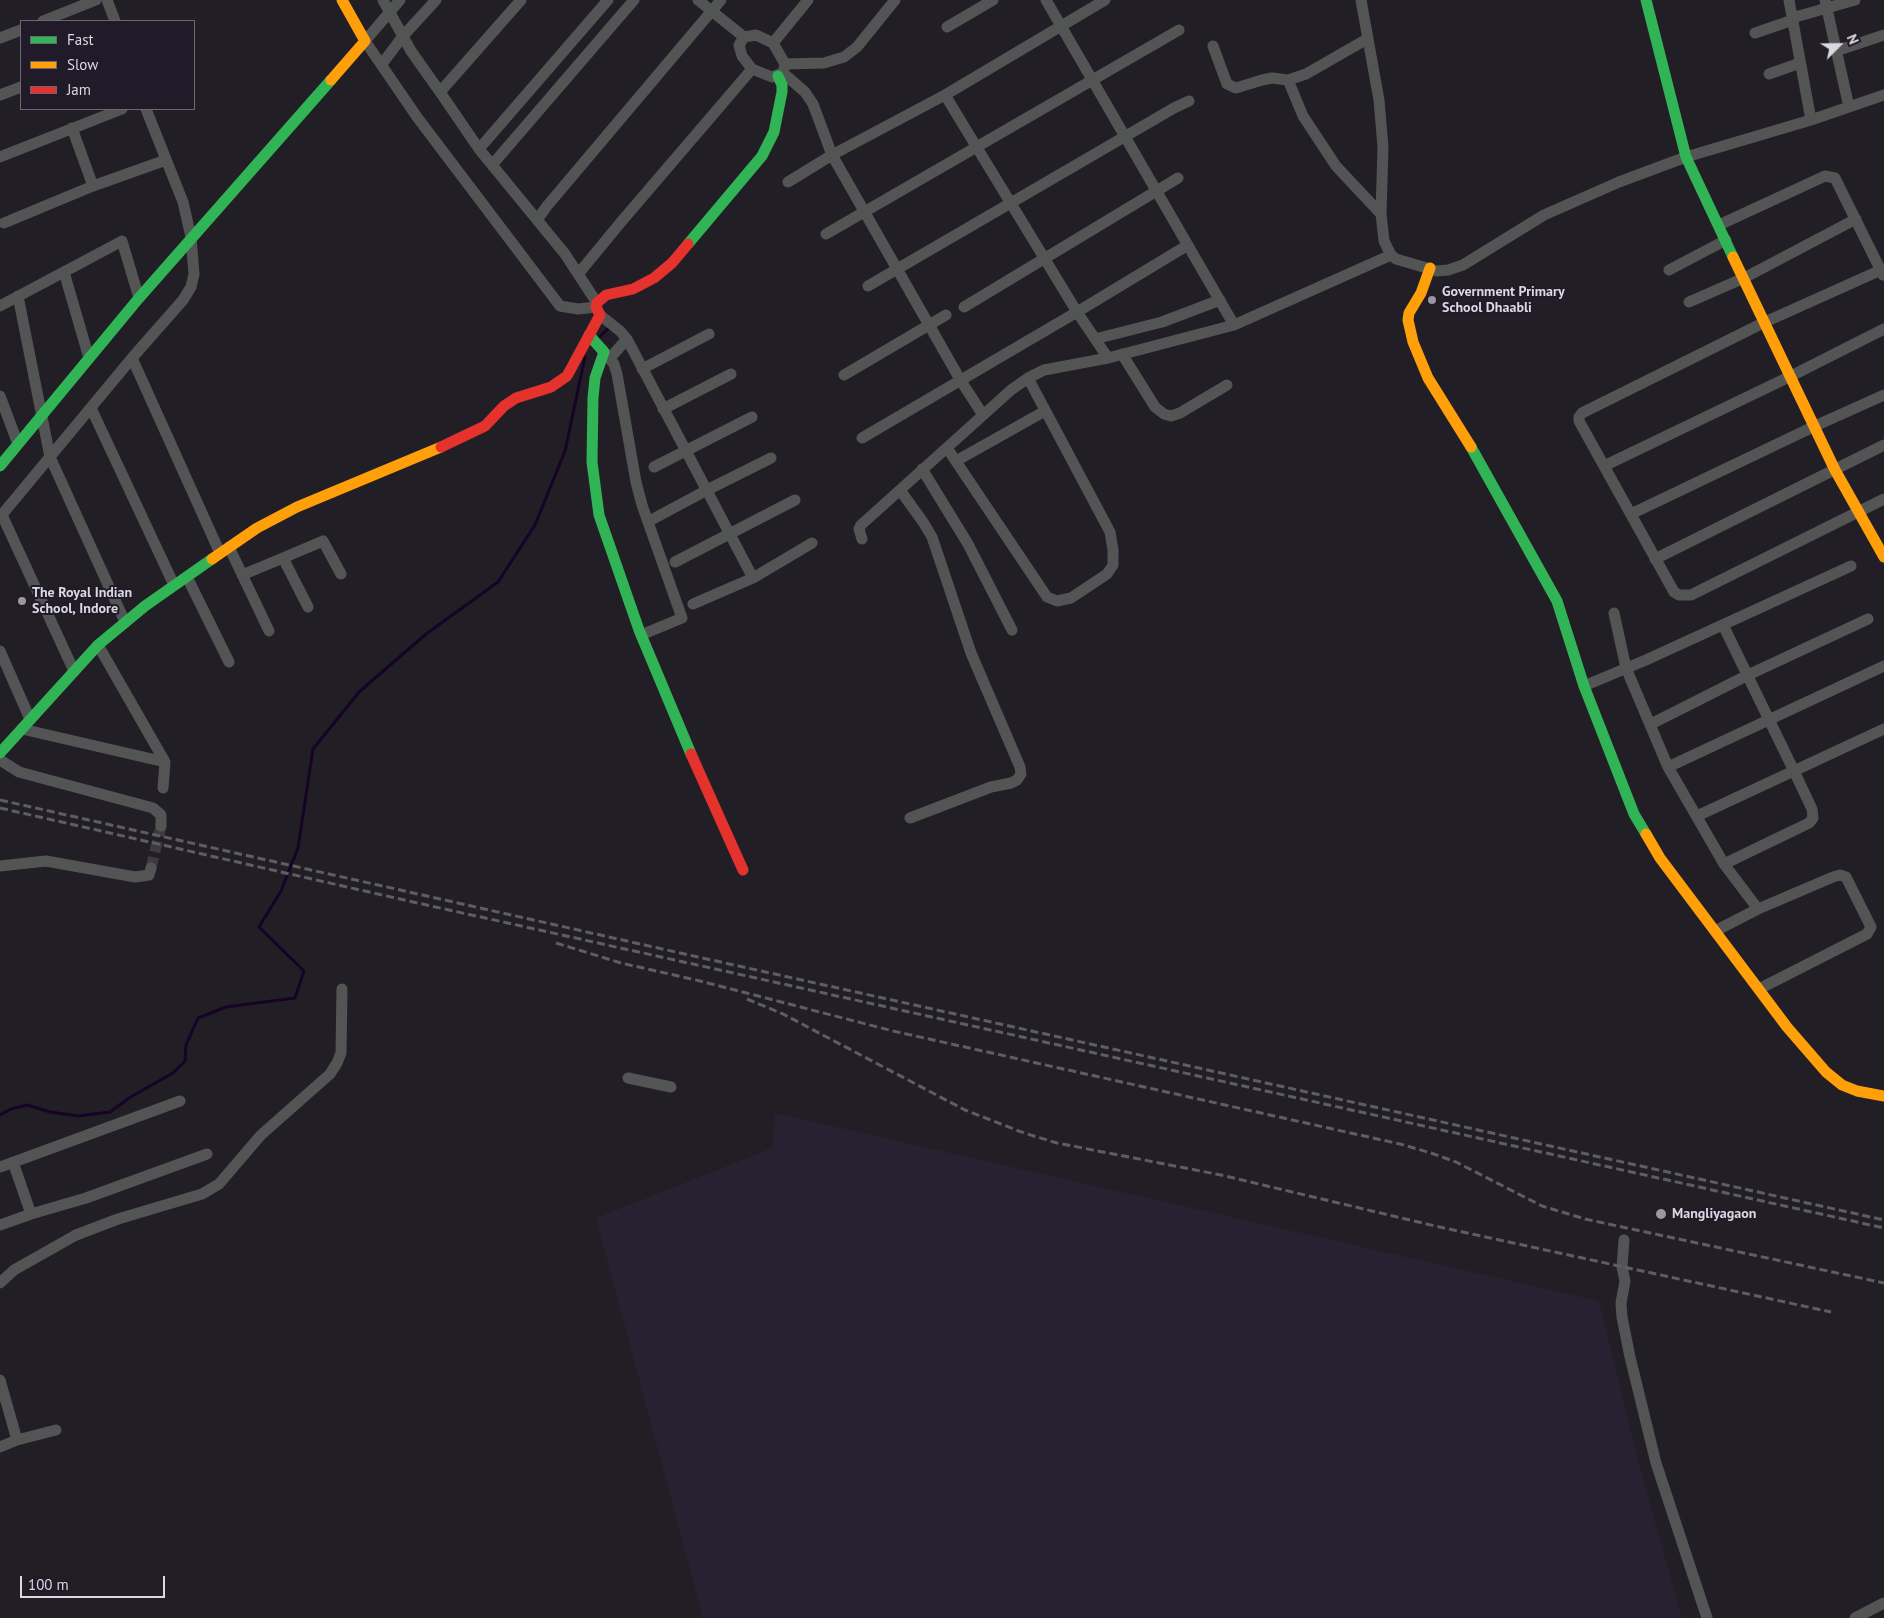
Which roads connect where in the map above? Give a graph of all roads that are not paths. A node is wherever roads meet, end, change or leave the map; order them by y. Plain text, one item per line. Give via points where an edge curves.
1 (96, 0) edge
2 (107, 0) edge
3 (342, 0) edge
4 (383, 0) edge
5 (400, 0) edge
6 (436, 0) edge
7 (521, 0) edge
8 (608, 0) edge
9 (634, 0) edge
10 (698, 0) edge
11 (721, 0) edge
12 (808, 0) edge
13 (895, 0) edge
14 (993, 0) edge
15 (1046, 0) edge
16 (1105, 0) edge
17 (1361, 0) edge
18 (1646, 0) edge
19 (1789, 0) edge
20 (1855, 0) edge
21 (1826, 5) edge
22 (390, 12) junction
23 (711, 12) junction
24 (1792, 19) junction
25 (45, 20) edge
26 (115, 20) edge
27 (947, 27) dead end
28 (1062, 27) junction
29 (20, 30) edge
30 (1178, 30) dead end
31 (1755, 32) dead end
32 (1884, 35) edge
33 (403, 36) junction
34 (744, 37) junction
35 (0, 38) edge
36 (1367, 39) junction
37 (365, 41) junction
38 (773, 43) junction
39 (1213, 46) dead end
40 (1836, 51) junction
41 (1800, 63) junction
42 (382, 64) junction
43 (752, 69) junction
44 (782, 71) junction
45 (1769, 74) dead end
46 (1092, 80) junction
47 (1288, 80) junction
48 (20, 87) edge
49 (440, 92) junction
50 (0, 95) edge
51 (945, 95) junction
52 (1884, 95) edge
53 (1189, 101) dead end
54 (1849, 107) junction
55 (119, 110) edge
56 (146, 110) edge
57 (1811, 120) junction
58 (72, 128) junction
59 (1124, 138) junction
60 (976, 146) junction
61 (479, 149) junction
62 (832, 154) junction
63 (0, 157) edge
64 (1686, 157) junction
65 (166, 160) junction
66 (492, 165) junction
67 (1178, 178) dead end
68 (788, 182) dead end
69 (93, 186) junction
70 (1156, 190) junction
71 (1010, 203) junction
72 (864, 212) junction
73 (1381, 214) junction
74 (1856, 219) junction
75 (537, 220) junction
76 (4, 223) dead end
77 (1719, 225) junction
78 (826, 234) dead end
79 (191, 237) junction
80 (1726, 240) junction
81 (1188, 245) junction
82 (1391, 255) junction
83 (1045, 258) junction
84 (896, 268) junction
85 (1430, 268) junction
86 (1668, 270) dead end
87 (64, 272) junction
88 (579, 273) junction
89 (1882, 273) edge
90 (1744, 278) junction
91 (868, 286) dead end
92 (18, 296) junction
93 (139, 298) junction
94 (1220, 300) junction
95 (1689, 302) dead end
96 (0, 306) edge
97 (964, 307) dead end
98 (600, 312) junction
99 (1077, 312) junction
100 (946, 315) dead end
101 (1765, 322) junction
102 (929, 324) junction
103 (1234, 325) junction
104 (1884, 329) edge
105 (709, 334) dead end
106 (623, 335) junction
107 (1095, 339) junction
108 (598, 346) junction
109 (1122, 354) junction
110 (89, 358) junction
111 (132, 358) junction
112 (1108, 358) junction
113 (642, 369) junction
114 (732, 374) dead end
115 (844, 375) dead end
116 (1791, 376) junction
117 (1028, 378) junction
118 (960, 381) junction
119 (1227, 386) dead end
120 (1884, 395) edge
121 (0, 396) edge
122 (91, 408) junction
123 (663, 409) junction
124 (1045, 411) junction
125 (43, 414) junction
126 (982, 415) junction
127 (752, 417) dead end
128 (1815, 426) junction
129 (862, 438) dead end
130 (18, 444) junction
131 (1884, 445) edge
132 (946, 448) junction
133 (686, 452) junction
134 (50, 457) junction
135 (772, 458) dead end
136 (956, 461) junction
137 (0, 466) edge
138 (1604, 466) junction
139 (654, 467) dead end
140 (922, 469) junction
141 (1835, 470) junction
142 (706, 490) junction
143 (900, 490) junction
144 (1884, 499) edge
145 (795, 500) dead end
146 (1859, 511) junction
147 (1631, 514) junction
148 (1, 516) edge
149 (653, 519) dead end
150 (730, 533) junction
151 (862, 539) dead end
152 (812, 543) dead end
153 (224, 550) junction
154 (1884, 557) edge
155 (283, 558) junction
156 (1655, 558) junction
157 (675, 562) dead end
158 (1851, 566) dead end
159 (341, 574) dead end
160 (242, 575) junction
161 (188, 576) junction
162 (754, 578) junction
163 (174, 586) junction
164 (693, 604) dead end
165 (308, 607) dead end
166 (1614, 614) dead end
167 (1868, 619) dead end
168 (125, 622) junction
169 (1724, 625) junction
170 (1012, 630) dead end
171 (269, 631) dead end
172 (642, 635) junction
173 (98, 645) junction
174 (0, 651) edge
175 (229, 662) dead end
176 (1884, 666) edge
177 (1626, 668) junction
178 (74, 671) junction
179 (1748, 675) junction
180 (1584, 686) junction
181 (30, 719) junction
182 (1769, 720) junction
183 (1651, 724) junction
184 (22, 730) junction
185 (1884, 730) edge
186 (0, 753) edge
187 (0, 760) edge
188 (165, 762) junction
189 (1668, 766) junction
190 (1794, 771) junction
191 (163, 788) dead end
192 (1697, 816) junction
193 (910, 818) dead end
194 (161, 826) dead end
195 (1724, 864) junction
196 (0, 866) edge
197 (151, 868) dead end
198 (743, 870) dead end
199 (1758, 909) junction
200 (1715, 931) junction
201 (342, 988) dead end
202 (1759, 989) junction
203 (628, 1078) dead end
204 (671, 1087) dead end
205 (1884, 1096) edge
206 (180, 1101) dead end
207 (207, 1154) dead end
208 (13, 1162) junction
209 (0, 1167) edge
210 (31, 1214) junction
211 (0, 1225) edge
212 (1624, 1240) dead end
213 (0, 1283) edge
214 (0, 1380) edge
215 (56, 1430) dead end
216 (17, 1440) junction
217 (0, 1447) edge
218 (1884, 1603) edge
219 (1707, 1618) edge
220 (1856, 1618) edge

1 - 25 street
2 - 26 street
3 - 37 street
4 - 22 street
5 - 22 street
6 - 33 street
7 - 49 street
8 - 61 street
9 - 66 street
10 - 23 street
11 - 23 street
12 - 38 street
13 - 44 street via 857,47 844,57
14 - 27 street
15 - 28 street
16 - 28 street
17 - 36 street
18 - 64 street
19 - 24 street
20 - 21 street
21 - 24 street
21 - 40 street
22 - 33 street
22 - 37 street
23 - 34 street
23 - 75 street
24 - 31 street
24 - 41 street
28 - 46 street
28 - 51 street
29 - 35 street
30 - 46 street
32 - 40 street
33 - 42 street
33 - 49 street
34 - 38 street via 756,34
34 - 43 street via 739,45 742,56
36 - 47 street via 1306,74
36 - 73 street via 1379,100 1383,147
37 - 42 street
37 - 79 street
38 - 44 street
39 - 47 street via 1231,87 1267,79
40 - 54 street
41 - 45 street
41 - 57 street
42 - 98 street via 423,124 560,306
43 - 44 street via 772,77
43 - 88 street
44 - 62 street via 813,104
44 - 98 street via 782,92 774,132 762,156 672,263 654,278 606,295
46 - 59 street
46 - 60 street
47 - 73 street via 1303,116 1336,166
48 - 50 street
49 - 61 street
51 - 60 street
51 - 62 street
52 - 54 street
53 - 59 street
54 - 57 street
55 - 58 street
56 - 65 street
57 - 64 street
58 - 63 street
58 - 69 street
59 - 70 street
59 - 71 street
60 - 71 street
60 - 72 street
61 - 66 street
62 - 68 street
62 - 72 street
64 - 77 street
64 - 85 street via 1544,215 1463,265 1448,270
65 - 69 street
65 - 79 street via 183,202
66 - 75 street
67 - 70 street
69 - 76 street
70 - 81 street
70 - 83 street
71 - 83 street
71 - 84 street
72 - 78 street
72 - 84 street
73 - 82 street via 1384,241
74 - 77 street via 1835,178 1825,176
74 - 89 street
74 - 90 street
75 - 88 street
77 - 80 street
79 - 93 street
79 - 111 street via 194,274 191,287 184,300
80 - 86 street
80 - 90 street
81 - 94 street
81 - 99 street
82 - 85 street
82 - 103 street
83 - 97 street
83 - 99 street
84 - 91 street
84 - 102 street
85 - 180 street via 1409,313 1412,342 1428,378 1480,462 1557,601
87 - 92 street
87 - 93 street via 122,241
87 - 110 street
88 - 98 street
89 - 101 street
90 - 95 street
90 - 101 street
92 - 96 street
92 - 125 street
93 - 110 street
94 - 103 street
94 - 107 street via 1162,322
98 - 106 street
98 - 108 street
99 - 107 street
99 - 118 street
100 - 102 street
101 - 116 street
101 - 138 street via 1582,413 1579,420
102 - 115 street
102 - 118 street
103 - 109 street
104 - 116 street
105 - 113 street
106 - 108 street
106 - 113 street
107 - 112 street
108 - 153 street via 567,376 550,387 516,398 471,434 297,507 270,520
108 - 172 street via 592,462 599,515
108 - 172 street via 617,374 642,505 682,618
109 - 112 street
109 - 119 street via 1155,407 1164,414 1180,413
110 - 125 street
111 - 122 street
111 - 153 street
112 - 117 street via 1056,367
113 - 123 street
114 - 123 street
116 - 128 street
116 - 138 street
117 - 124 street
117 - 126 street
118 - 126 street
118 - 129 street
120 - 128 street
121 - 130 street
122 - 134 street
122 - 163 street
123 - 133 street
124 - 136 street
124 - 136 street via 1110,532 1113,550 1107,574 1072,598 1058,601 1047,597
125 - 130 street
125 - 134 street
126 - 132 street
127 - 133 street
128 - 141 street
128 - 147 street
130 - 137 street
131 - 141 street
132 - 136 street
132 - 140 street
133 - 139 street
133 - 142 street
134 - 148 street
134 - 168 street
135 - 142 street
138 - 147 street
140 - 143 street
140 - 170 street via 968,544
141 - 146 street
141 - 156 street
142 - 149 street
142 - 150 street
143 - 151 street via 861,525
143 - 193 street via 932,537 971,653 1020,767 1017,780 1011,784 991,787
144 - 146 street
145 - 150 street
146 - 154 street
146 - 156 street via 1692,595 1674,592
147 - 156 street
148 - 178 street
150 - 157 street
150 - 162 street
152 - 162 street
153 - 160 street
153 - 161 street
155 - 159 street via 323,541
155 - 160 street
155 - 165 street
158 - 169 street
160 - 171 street
161 - 163 street
161 - 175 street
162 - 164 street
163 - 168 street
166 - 177 street
167 - 179 street
168 - 173 street
169 - 177 street
169 - 179 street
172 - 198 street
173 - 178 street
173 - 188 street
174 - 181 street
176 - 182 street
177 - 180 street
177 - 183 street
178 - 181 street
179 - 182 street
179 - 183 street
180 - 200 street via 1634,814 1660,858
181 - 184 street
182 - 189 street
182 - 190 street
183 - 189 street
184 - 186 street
184 - 188 street
185 - 190 street
187 - 194 street via 19,772 153,808 160,815
188 - 191 street
189 - 192 street
190 - 192 street
190 - 195 street via 1813,818 1809,823
192 - 195 street
195 - 199 street
196 - 197 street via 46,861 135,877 149,875
199 - 200 street
199 - 202 street via 1840,875 1846,877 1871,927 1867,934
200 - 202 street
201 - 213 street via 341,1053 337,1063 330,1074 261,1135 219,1184 202,1194 76,1235 14,1270
202 - 205 street via 1831,1076 1857,1091
203 - 204 street
206 - 208 street
207 - 210 street via 86,1198
208 - 209 street
208 - 210 street
210 - 211 street
212 - 219 street via 1622,1266 1625,1281 1621,1303 1630,1357 1656,1463
214 - 216 street
215 - 216 street
216 - 217 street
218 - 220 street

